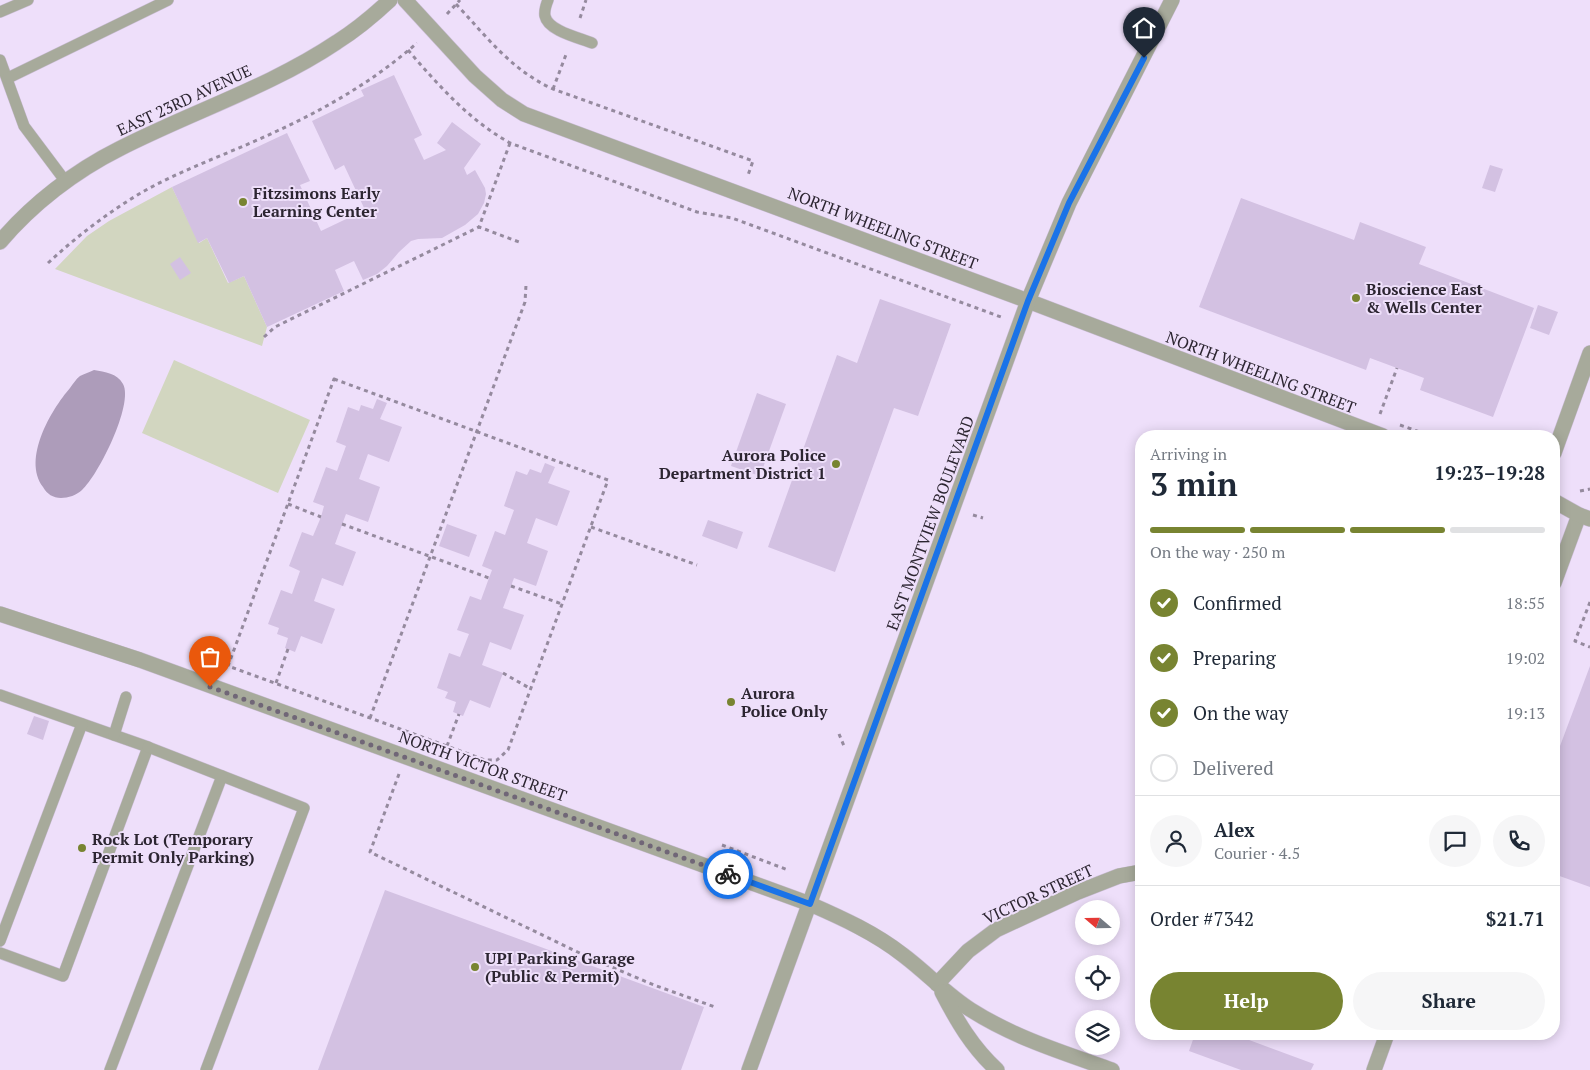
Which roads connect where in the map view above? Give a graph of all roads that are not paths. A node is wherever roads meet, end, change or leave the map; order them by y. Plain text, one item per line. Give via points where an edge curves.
1 (28, 0) edge
2 (168, 0) edge
3 (390, 0) edge
4 (405, 0) edge
5 (548, 0) edge
6 (1172, 0) edge
7 (0, 12) edge
8 (592, 43) dead end
9 (0, 60) edge
10 (8, 78) junction
11 (66, 182) junction
12 (0, 242) edge
13 (1028, 301) junction
14 (1590, 353) edge
15 (1367, 430) edge
16 (1560, 436) edge
17 (1560, 504) edge
18 (1584, 517) edge
19 (1560, 570) edge
20 (0, 614) edge
21 (0, 695) edge
22 (126, 697) dead end
23 (82, 724) junction
24 (114, 735) junction
25 (148, 747) junction
26 (222, 776) junction
27 (1135, 873) edge
28 (810, 904) junction
29 (0, 940) edge
30 (0, 953) edge
31 (937, 984) junction
32 (1385, 1040) edge
33 (110, 1070) edge
34 (206, 1070) edge
35 (749, 1070) edge
36 (997, 1070) edge
37 (1112, 1070) edge
38 (1374, 1070) edge

1 - 7 lane
2 - 10 lane
3 - 11 street, EAST 23RD AVENUE via 336,43 290,70 117,150
4 - 13 street, NORTH WHEELING STREET via 475,76 517,110
5 - 8 lane via 545,16 550,24
6 - 13 street, EAST MONTVIEW BOULEVARD via 1069,203
9 - 10 lane
10 - 11 lane via 24,126
11 - 12 street, EAST 23RD AVENUE
13 - 15 street, NORTH WHEELING STREET
13 - 28 street, EAST MONTVIEW BOULEVARD
14 - 16 street
17 - 18 street
18 - 19 street
20 - 28 street, NORTH VICTOR STREET via 140,660
21 - 23 lane
22 - 24 lane
23 - 24 lane
23 - 29 lane
24 - 25 lane
25 - 26 lane
25 - 30 lane via 63,976
26 - 33 lane
26 - 34 lane via 304,808
27 - 31 street, VICTOR STREET via 1078,892 996,930 968,951
28 - 31 street, NORTH VICTOR STREET via 878,938
28 - 35 street, EAST MONTVIEW BOULEVARD
31 - 36 street, NORTH VICTOR STREET via 969,1040
31 - 37 street, NORTH VICTOR STREET via 971,1010 1010,1032
32 - 38 street

